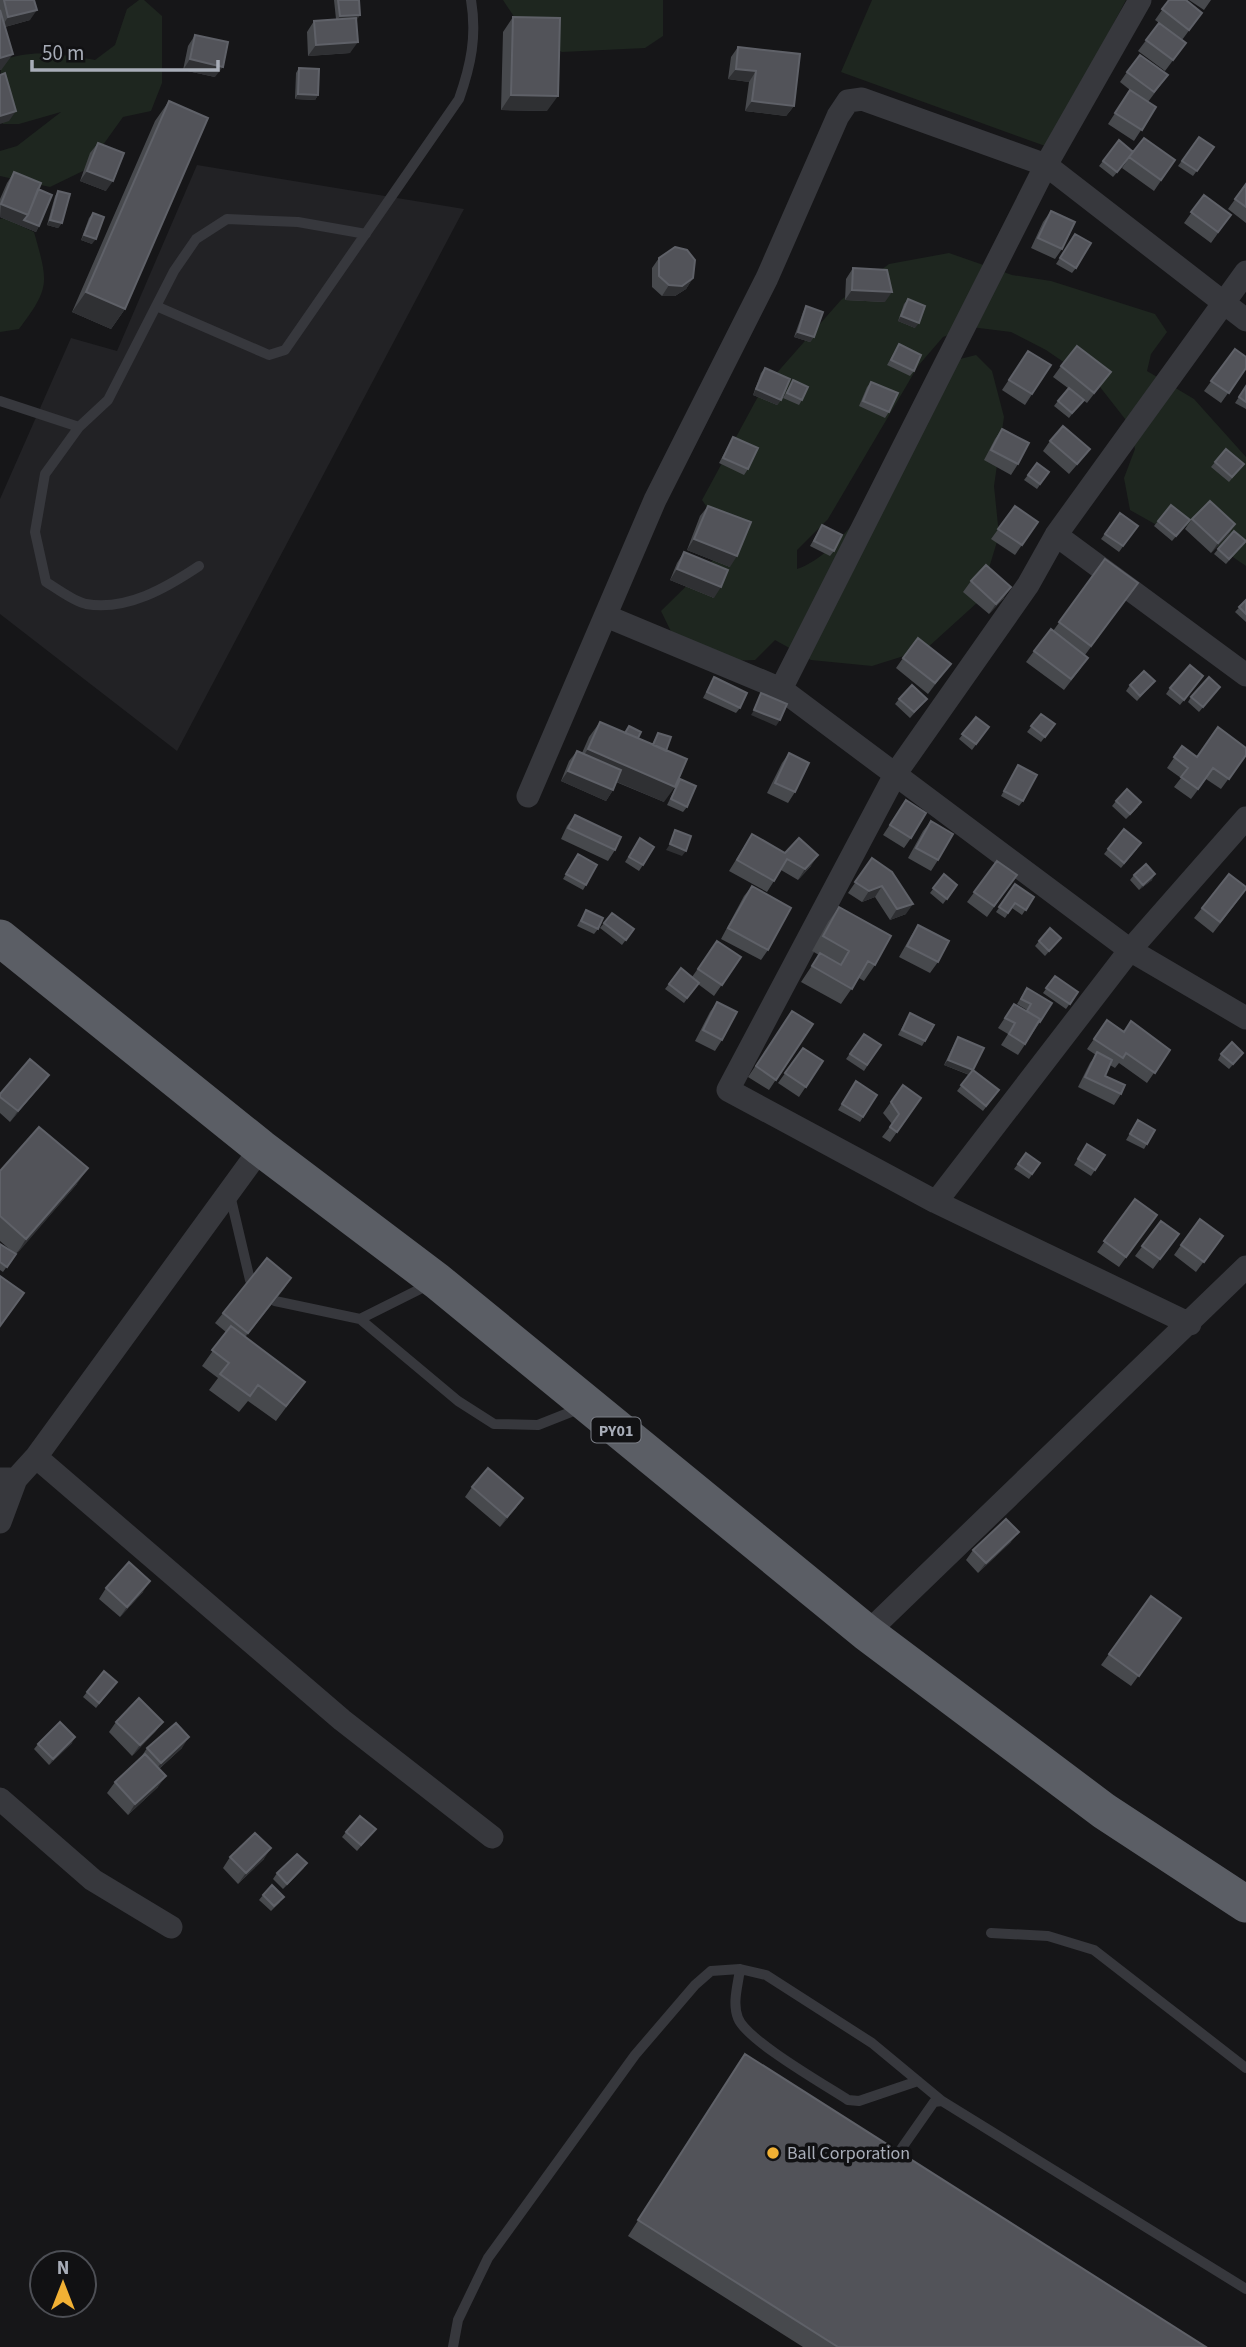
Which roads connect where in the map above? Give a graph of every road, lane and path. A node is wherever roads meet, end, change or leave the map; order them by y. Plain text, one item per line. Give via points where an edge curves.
1 (471, 0) edge
2 (1140, 0) edge
3 (1046, 165) junction
4 (366, 234) junction
5 (1246, 272) edge
6 (1223, 303) junction
7 (156, 306) junction
8 (1246, 320) edge
9 (0, 401) edge
10 (79, 427) junction
11 (1056, 535) junction
12 (199, 566) dead end
13 (606, 616) junction
14 (1246, 675) edge
15 (781, 689) junction
16 (897, 773) junction
17 (528, 796) dead end
18 (1246, 818) edge
19 (0, 938) edge
20 (1130, 950) junction
21 (1246, 1018) edge
22 (261, 1148) junction
23 (229, 1192) junction
24 (936, 1202) junction
25 (1246, 1267) edge
26 (250, 1280) edge
27 (437, 1280) junction
28 (275, 1301) edge
29 (360, 1319) junction
30 (1190, 1324) junction
31 (587, 1406) junction
32 (36, 1457) junction
33 (8, 1479) edge
34 (0, 1522) edge
35 (867, 1633) junction
36 (0, 1798) edge
37 (492, 1837) dead end
38 (1246, 1904) edge
39 (172, 1927) dead end
40 (991, 1933) dead end
41 (740, 1969) junction
42 (1246, 2068) edge
43 (918, 2081) junction
44 (942, 2101) junction
45 (912, 2167) edge
46 (1246, 2288) edge
47 (453, 2347) edge

1 - 4 lane via 476,31 459,99
2 - 3 street
3 - 6 street
3 - 13 street via 862,99 848,101 767,278 655,500
3 - 15 street
4 - 7 lane via 273,220 227,219 196,239
4 - 7 lane via 279,354 268,355
5 - 6 street
6 - 8 street
6 - 11 street
7 - 10 lane via 108,400
9 - 10 lane
10 - 12 lane via 45,474 34,532 46,582 83,603 121,606 176,582
11 - 14 street
11 - 16 street via 1028,584
13 - 15 street
13 - 17 street
15 - 16 street
16 - 20 street
16 - 24 street via 728,1090
18 - 20 street
19 - 22 highway, PY01
20 - 21 street
20 - 24 street
22 - 23 street
22 - 27 highway, PY01
23 - 26 lane
23 - 32 street
24 - 30 street
25 - 30 street
27 - 29 lane
27 - 31 highway, PY01
28 - 29 lane
29 - 31 lane via 457,1401 494,1424 537,1425
30 - 35 street
31 - 35 highway, PY01
32 - 33 street
32 - 37 street via 342,1720
33 - 34 street
35 - 38 highway, PY01 via 1104,1811
36 - 39 street via 93,1880
40 - 42 lane via 1048,1936 1094,1950
41 - 43 lane via 766,1975 872,2043
41 - 43 lane via 735,2004 738,2020 751,2036 848,2100 859,2101
41 - 47 lane via 711,1971 635,2055 488,2258 458,2320
43 - 44 lane
44 - 45 lane via 934,2102 899,2152 901,2160
44 - 46 lane

